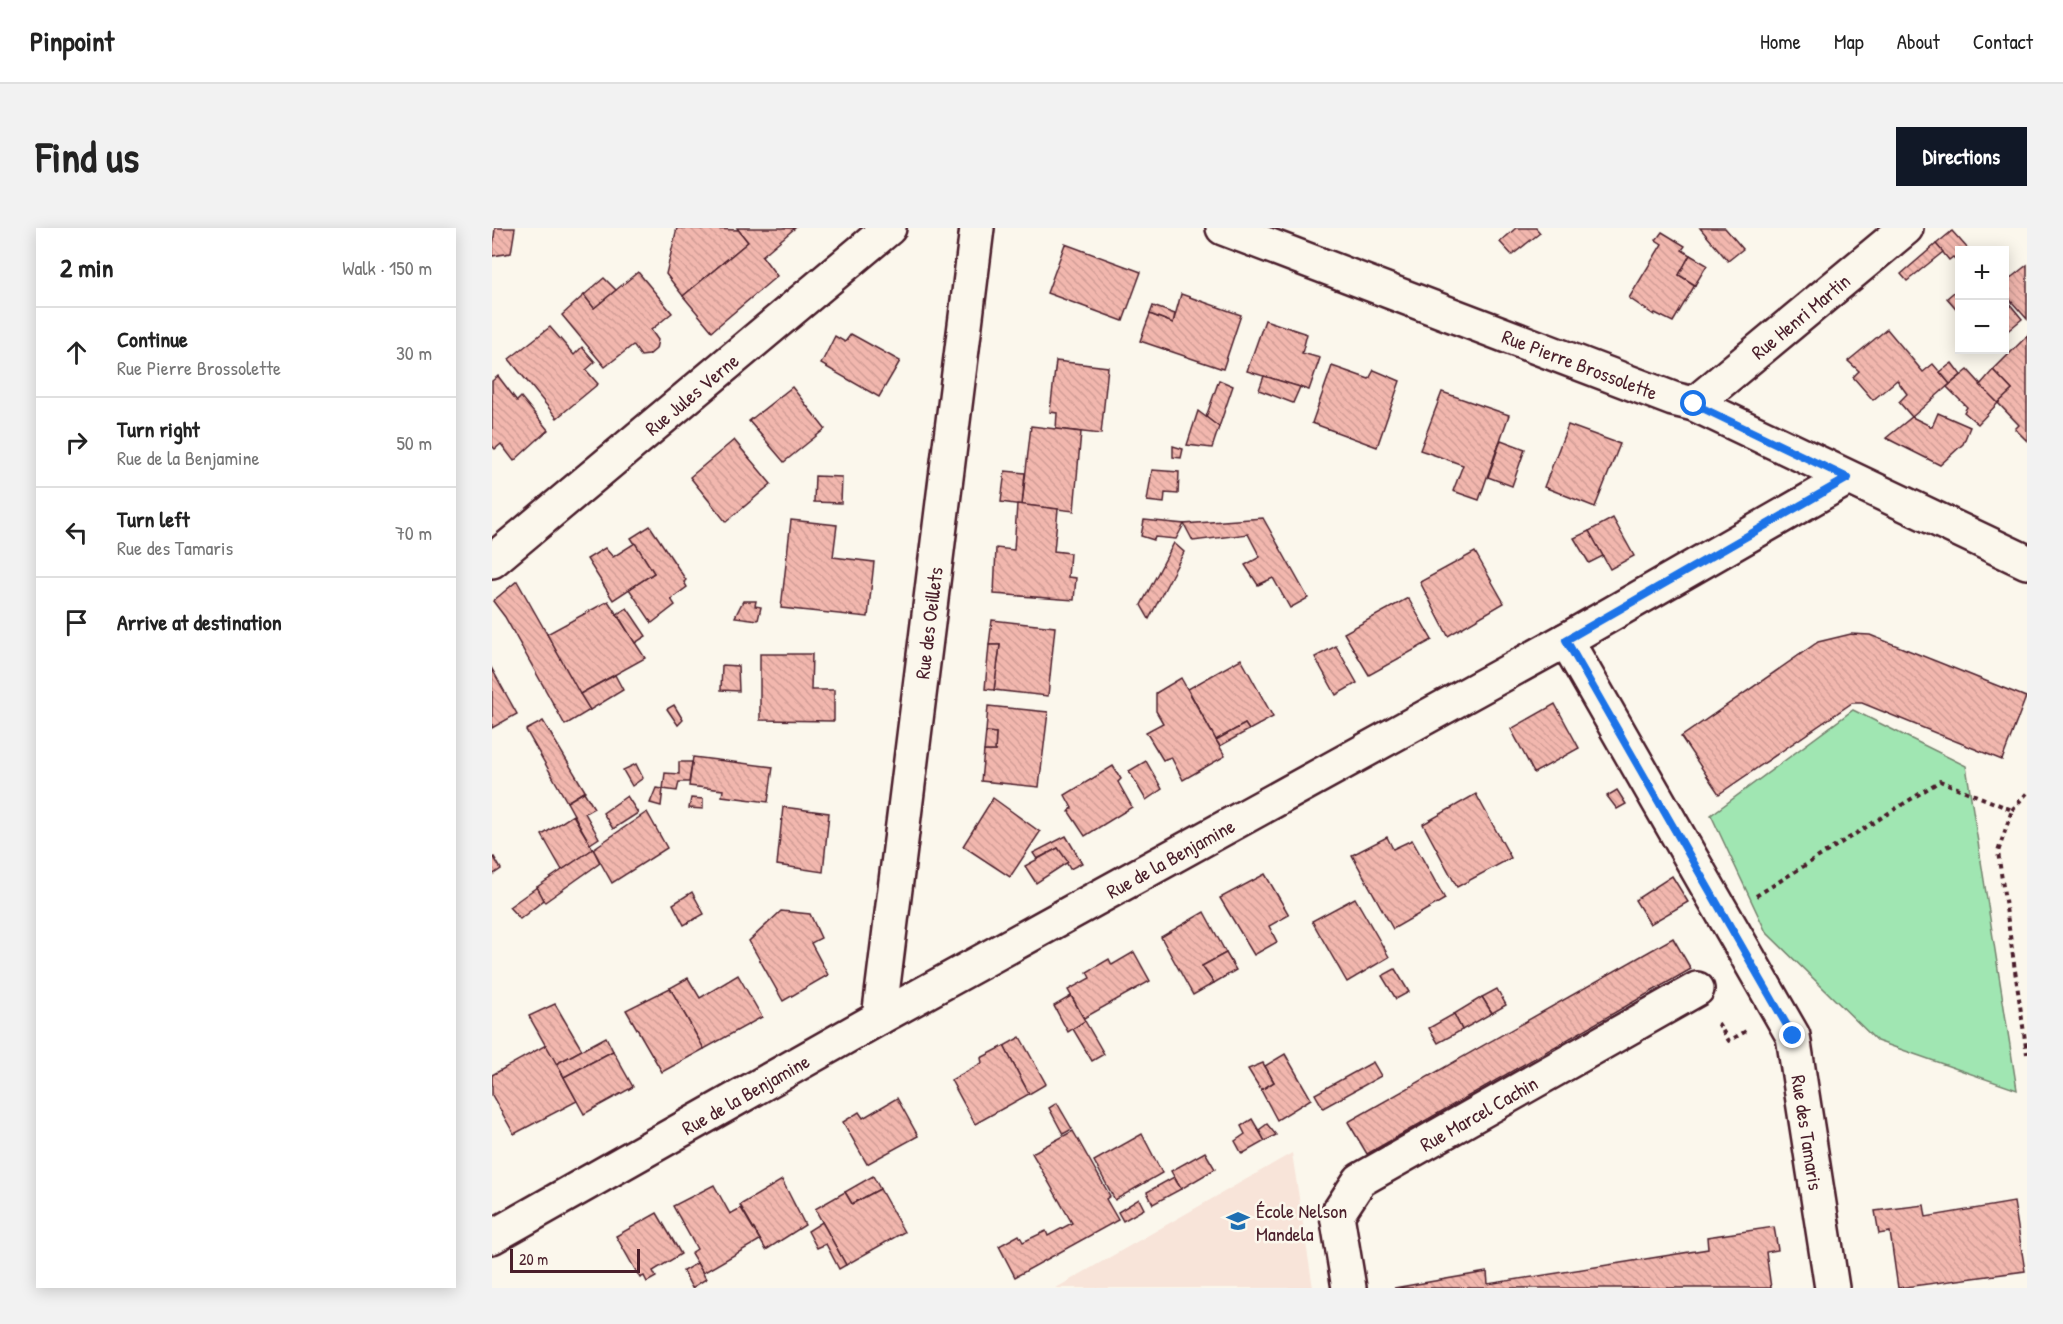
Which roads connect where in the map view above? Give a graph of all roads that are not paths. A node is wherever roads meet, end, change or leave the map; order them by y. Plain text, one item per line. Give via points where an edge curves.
1 (889, 228) edge
2 (977, 228) edge
3 (1223, 228) edge
4 (1906, 228) edge
5 (1694, 404) junction
6 (1848, 478) junction
7 (492, 561) edge
8 (2027, 562) edge
9 (1566, 640) junction
10 (1697, 989) road end
11 (879, 1018) junction
12 (492, 1237) edge
13 (1349, 1288) edge
14 (1832, 1288) edge

1 - 7 street, Rue Jules Verne
2 - 11 street, Rue des Oeillets
3 - 5 street, Rue Pierre Brossolette
4 - 5 street, Rue Henri Martin
5 - 6 street, Rue Pierre Brossolette
6 - 8 street, Rue Pierre Brossolette
6 - 9 street, Rue de la Benjamine
9 - 11 street, Rue de la Benjamine
9 - 14 street, Rue des Tamaris via 1793,1036
10 - 13 street, Rue Marcel Cachin via 1360,1180 1337,1215
11 - 12 street, Rue de la Benjamine

